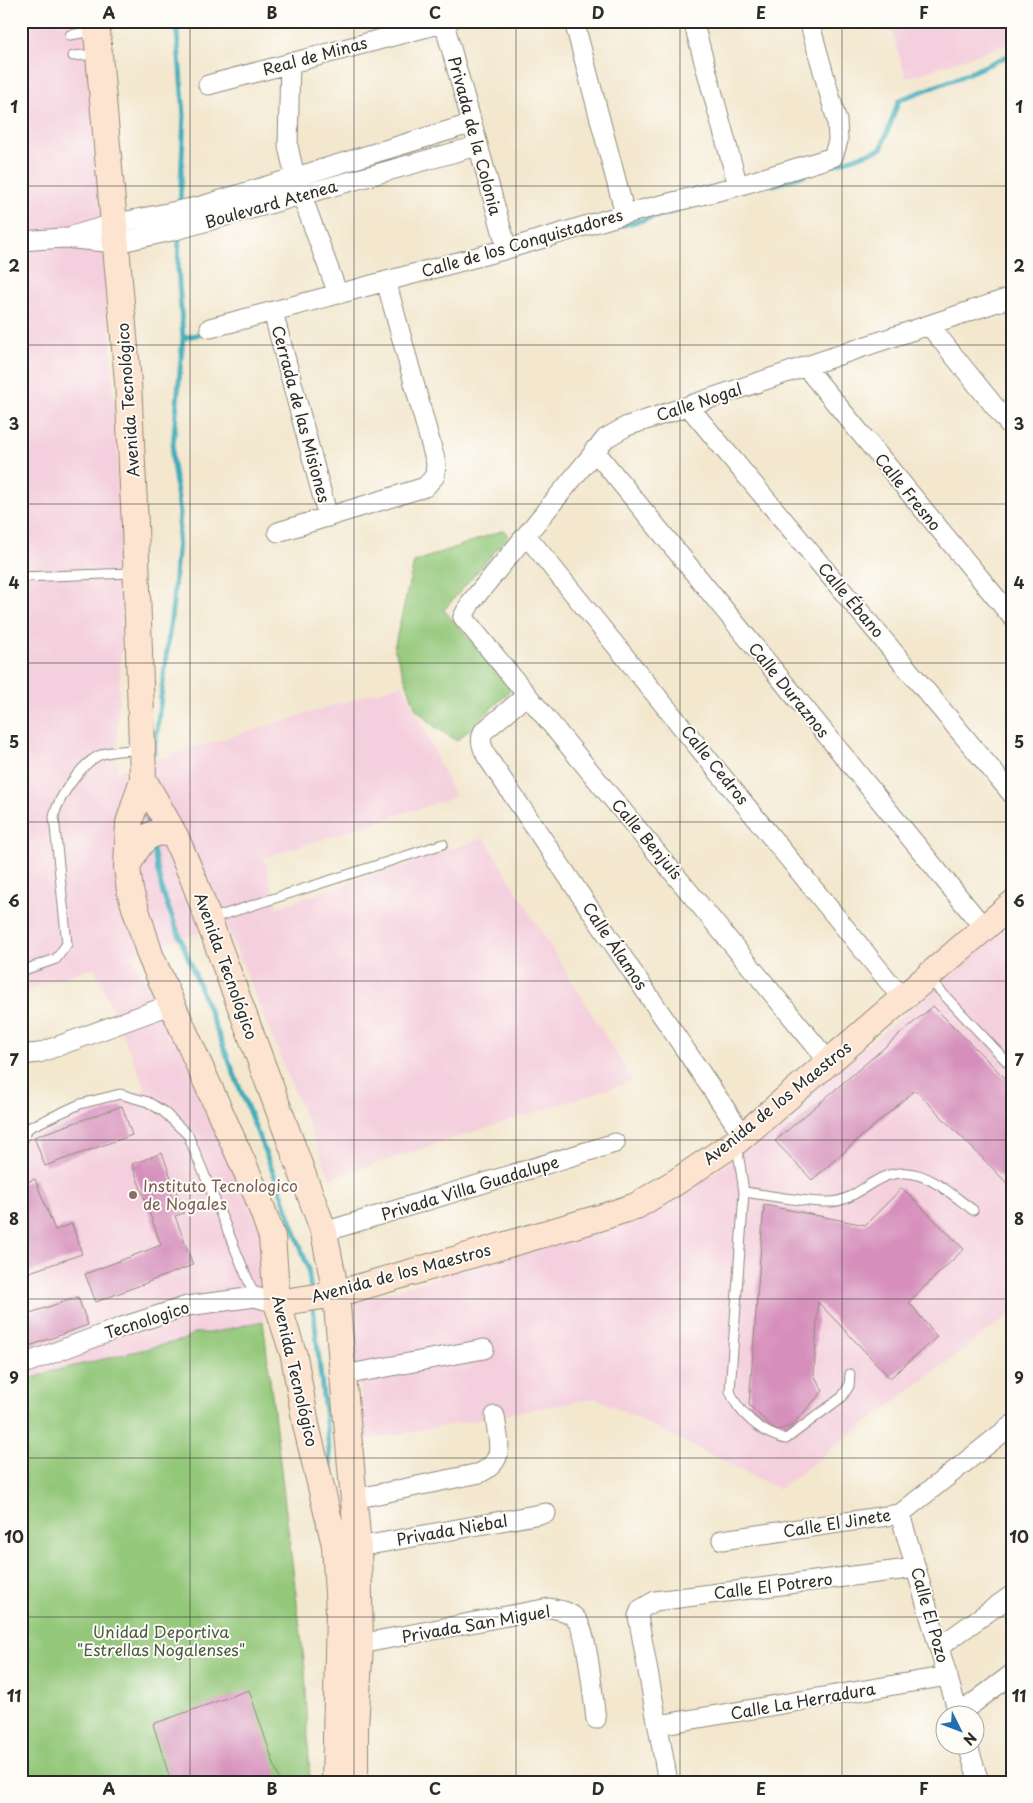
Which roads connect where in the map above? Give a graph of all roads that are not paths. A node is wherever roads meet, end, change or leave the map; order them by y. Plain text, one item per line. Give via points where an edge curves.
1 (574, 21) edge
2 (693, 21) edge
3 (809, 21) edge
4 (447, 22) edge
5 (70, 35) dead end
6 (97, 35) edge
7 (73, 56) dead end
8 (290, 62) junction
9 (208, 84) dead end
10 (470, 124) junction
11 (477, 146) junction
12 (295, 177) junction
13 (738, 186) junction
14 (302, 196) junction
15 (625, 214) junction
16 (201, 215) junction
17 (114, 233) junction
18 (21, 241) edge
19 (507, 249) junction
20 (386, 281) junction
21 (338, 294) junction
22 (1012, 297) edge
23 (273, 312) junction
24 (929, 325) junction
25 (210, 328) dead end
26 (805, 366) junction
27 (689, 407) junction
28 (1012, 428) edge
29 (594, 450) junction
30 (328, 517) junction
31 (278, 532) dead end
32 (526, 534) junction
33 (137, 572) junction
34 (21, 577) edge
35 (463, 617) joint
36 (1012, 618) edge
37 (527, 695) junction
38 (142, 749) junction
39 (143, 779) junction
40 (1012, 794) edge
41 (175, 836) junction
42 (443, 844) dead end
43 (127, 867) junction
44 (1012, 904) edge
45 (208, 919) junction
46 (984, 928) junction
47 (21, 971) edge
48 (928, 977) junction
49 (902, 998) junction
50 (170, 1005) junction
51 (21, 1055) edge
52 (830, 1062) junction
53 (1012, 1067) edge
54 (740, 1138) junction
55 (615, 1143) dead end
56 (21, 1146) edge
57 (744, 1192) junction
58 (973, 1210) dead end
59 (324, 1232) junction
60 (333, 1294) junction
61 (274, 1300) junction
62 (484, 1349) dead end
63 (21, 1365) edge
64 (850, 1374) dead end
65 (344, 1375) junction
66 (495, 1416) dead end
67 (1012, 1425) edge
68 (354, 1499) junction
69 (546, 1513) dead end
70 (900, 1514) junction
71 (722, 1540) dead end
72 (358, 1547) junction
73 (916, 1568) junction
74 (1012, 1595) edge
75 (360, 1644) junction
76 (940, 1647) junction
77 (1012, 1674) edge
78 (948, 1676) junction
79 (957, 1706) edge
80 (970, 1706) edge
81 (596, 1719) dead end
82 (658, 1725) junction
83 (971, 1756) edge
84 (335, 1782) edge
85 (355, 1782) edge
86 (668, 1782) edge
87 (979, 1782) edge

1 - 15 street
2 - 13 street
3 - 13 street, Calle de los Conquistadores via 837,121 838,141 833,157
4 - 8 street, Real de Minas
4 - 10 street, Privada de la Colonia
5 - 6 lane
6 - 7 lane
6 - 17 main road, Avenida Tecnológico
8 - 9 street, Real de Minas
8 - 12 street via 287,134
10 - 11 street, Privada de la Colonia
10 - 12 street, Boulevard Atenea
11 - 14 street, Boulevard Atenea
11 - 19 street, Privada de la Colonia
12 - 14 street
12 - 16 street, Boulevard Atenea
13 - 15 street, Calle de los Conquistadores
14 - 16 street, Boulevard Atenea
14 - 21 street
15 - 19 street, Calle de los Conquistadores
16 - 17 street, Boulevard Atenea via 171,212
16 - 17 street, Boulevard Atenea via 172,231
17 - 18 street, Boulevard Atenea
17 - 33 main road, Avenida Tecnológico via 128,382
19 - 20 street, Calle de los Conquistadores
20 - 21 street, Calle de los Conquistadores
20 - 30 street, Cerrada de las Misiones via 436,470 425,487
21 - 23 street, Calle de los Conquistadores
22 - 24 street, Calle Nogal
23 - 25 street, Calle de los Conquistadores
23 - 30 street, Cerrada de las Misiones
24 - 26 street, Calle Nogal
24 - 28 street
26 - 27 street, Calle Nogal
26 - 36 street, Calle Fresno
27 - 29 street, Calle Nogal via 627,426 606,438
27 - 40 street, Calle Ébano
29 - 32 street, Calle Nogal
29 - 46 street, Calle Duraznos
30 - 31 street, Cerrada de las Misiones
32 - 35 street, Calle Nogal via 471,602
32 - 49 street, Calle Cedros
33 - 34 lane
33 - 38 main road, Avenida Tecnológico
35 - 37 street, Calle Benjuís
37 - 52 street, Calle Benjuís
37 - 54 street, Calle Álamos via 484,732 481,738 487,757
38 - 39 main road, Avenida Tecnológico
38 - 47 lane via 97,757 58,801 54,817 67,944 56,959
39 - 41 main road, Avenida Tecnológico
39 - 43 main road, Avenida Tecnológico via 129,823
41 - 43 main road via 160,832 150,835 134,851
41 - 45 main road, Avenida Tecnológico
42 - 45 lane
43 - 50 main road, Avenida Tecnológico via 130,891
44 - 46 main road, Avenida de los Maestros
45 - 59 main road, Avenida Tecnológico
46 - 48 main road, Avenida de los Maestros
48 - 49 main road, Avenida de los Maestros
48 - 53 lane
49 - 52 main road, Avenida de los Maestros
50 - 51 street via 39,1053
50 - 61 main road, Avenida Tecnológico via 266,1218 272,1237
52 - 54 main road, Avenida de los Maestros
54 - 57 lane
54 - 60 main road, Avenida de los Maestros via 636,1206
55 - 59 street, Privada Villa Guadalupe
56 - 61 lane via 28,1128 92,1100 120,1094 148,1102 188,1135
57 - 58 lane via 830,1202 855,1194 887,1174 907,1172 932,1181
57 - 64 lane via 730,1391 736,1407 770,1435 786,1439 842,1397 849,1386
59 - 60 main road, Avenida Tecnológico
60 - 61 main road, Avenida de los Maestros
60 - 65 main road, Avenida Tecnológico
61 - 63 street, Tecnologico via 187,1306
61 - 84 main road, Avenida Tecnológico via 294,1356 306,1424 335,1545 339,1611
62 - 65 street
65 - 68 main road, Avenida Tecnológico
66 - 68 street via 499,1452 497,1461 490,1468 480,1473
67 - 70 street, Calle El Jinete
68 - 72 main road, Avenida Tecnológico
69 - 72 street, Privada Niebal
70 - 71 street, Calle El Jinete
70 - 73 street, Calle El Pozo
72 - 75 main road, Avenida Tecnológico
73 - 76 street, Calle El Pozo
73 - 82 street, Calle El Potrero via 655,1601 640,1609 638,1616
74 - 76 street
75 - 81 street, Privada San Miguel via 549,1608 562,1610 570,1613 582,1628
75 - 85 main road, Avenida Tecnológico
76 - 78 street, Calle El Pozo
77 - 80 street
78 - 79 street, Calle El Pozo
78 - 82 street, Calle La Herradura
82 - 86 street
83 - 87 street

